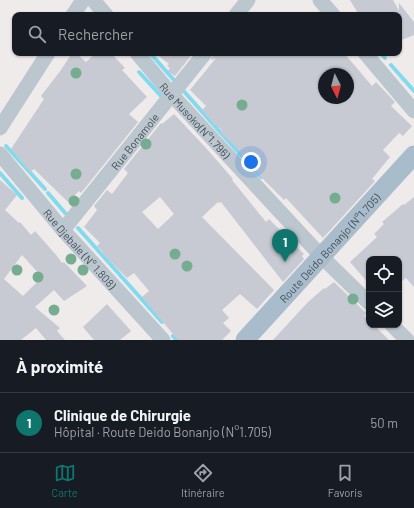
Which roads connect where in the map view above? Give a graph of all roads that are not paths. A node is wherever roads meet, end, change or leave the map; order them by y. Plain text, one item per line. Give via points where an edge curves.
1 (82, 0) edge
2 (93, 0) edge
3 (248, 0) edge
4 (320, 0) edge
5 (75, 12) edge
6 (103, 12) edge
7 (238, 12) edge
8 (330, 12) edge
9 (46, 56) edge
10 (140, 56) edge
11 (204, 56) edge
12 (368, 56) edge
13 (172, 95) junction
14 (414, 111) edge
15 (0, 128) edge
16 (0, 154) edge
17 (414, 155) edge
18 (63, 230) junction
19 (321, 256) junction
20 (366, 300) edge
21 (395, 328) edge
22 (164, 340) edge
23 (245, 340) edge
24 (408, 340) edge

1 - 5 street
2 - 6 street
3 - 7 street
4 - 8 street
9 - 15 street
10 - 13 street, Rue Musoko(N°1.796)
11 - 13 street, Rue Bonamole
12 - 14 street
13 - 18 street, Rue Bonamole
13 - 19 street, Rue Musoko(N°1.796)
16 - 18 street, Rue Djebale (N° 1.808)
17 - 19 main road, Route Deido Bonanjo (N°1.705)
18 - 22 street, Rue Djebale (N° 1.808)
19 - 20 street, Rue Musoko(N°1.796)
19 - 23 main road, Route Deido Bonanjo (N°1.705)
21 - 24 street

